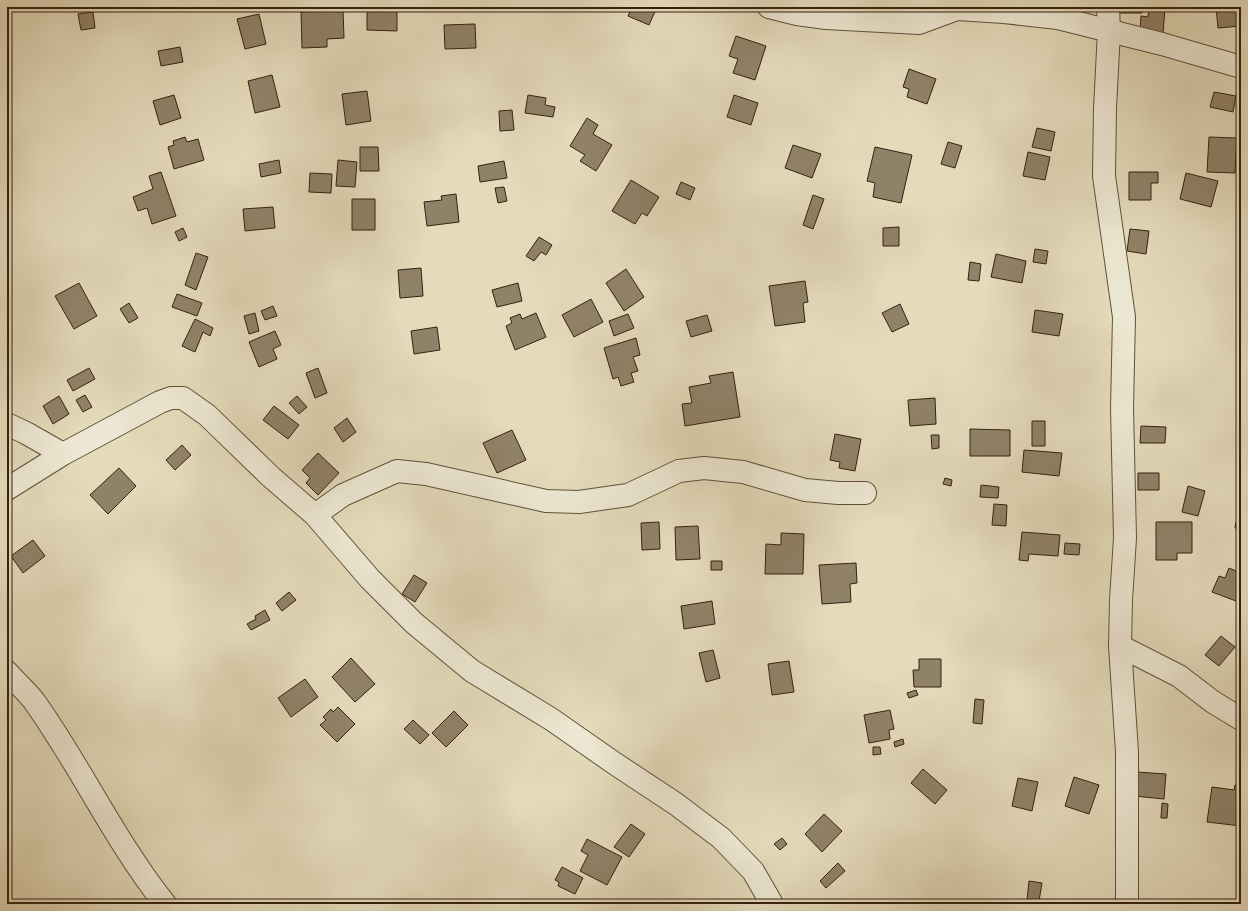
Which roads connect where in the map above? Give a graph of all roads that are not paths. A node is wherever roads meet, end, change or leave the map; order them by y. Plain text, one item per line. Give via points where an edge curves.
1 (770, 7) edge
2 (1108, 7) edge
3 (1109, 31) junction
4 (1241, 67) edge
5 (7, 424) edge
6 (63, 454) junction
7 (7, 489) edge
8 (865, 493) dead end
9 (315, 515) junction
10 (1120, 646) junction
11 (7, 672) edge
12 (1241, 719) edge
13 (165, 904) edge
14 (772, 904) edge
15 (1127, 904) edge

1 - 3 street via 826,18 919,23 957,9 1058,18
2 - 3 street
3 - 4 street
3 - 10 street via 1104,176 1124,317 1122,408 1125,538
5 - 6 street
6 - 7 street
6 - 9 street via 160,402 171,398 183,398 207,415 271,477
8 - 9 street via 805,490 743,472 704,468 679,471 628,496 579,502 546,500 426,474 397,471 343,494
9 - 14 street via 370,579 414,623 472,671 551,719 676,804 721,838 753,872
10 - 12 street via 1179,676
10 - 15 street via 1127,752
11 - 13 street via 33,700 73,760 118,837

